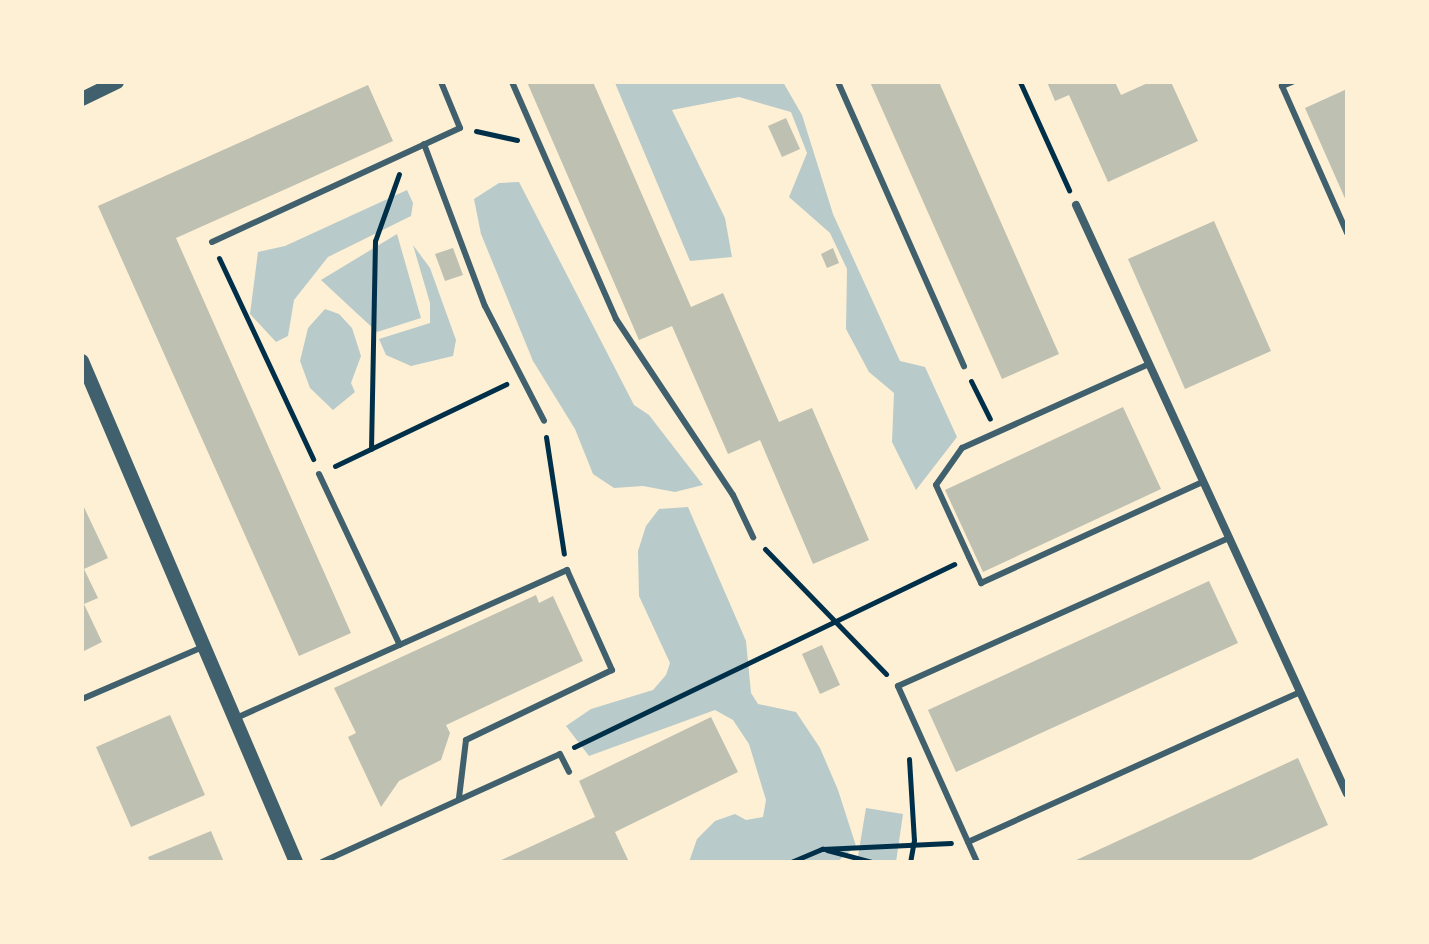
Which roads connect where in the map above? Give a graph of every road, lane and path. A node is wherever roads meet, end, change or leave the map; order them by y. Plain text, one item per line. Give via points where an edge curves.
1 (117, 82) edge
2 (441, 82) edge
3 (512, 82) edge
4 (838, 82) edge
5 (1020, 82) edge
6 (1292, 82) edge
7 (82, 99) edge
8 (460, 128) junction
9 (424, 144) junction
10 (539, 145) junction
11 (407, 152) junction
12 (1069, 189) dead end
13 (1076, 205) dead end
14 (1347, 233) edge
15 (212, 242) joint
16 (82, 361) edge
17 (1149, 364) junction
18 (964, 366) joint
19 (521, 377) junction
20 (544, 421) joint
21 (996, 431) junction
22 (371, 449) junction
23 (319, 474) junction
24 (1203, 482) junction
25 (753, 537) joint
26 (1229, 538) junction
27 (969, 557) junction
28 (567, 570) junction
29 (834, 622) junction
30 (400, 645) junction
31 (203, 647) junction
32 (898, 686) junction
33 (1300, 692) junction
34 (82, 699) edge
35 (234, 719) junction
36 (908, 748) dead end
37 (560, 754) junction
38 (569, 772) dead end
39 (1347, 794) edge
40 (459, 798) junction
41 (968, 842) junction
42 (913, 844) junction
43 (822, 849) junction
44 (296, 862) edge
45 (322, 862) edge
46 (791, 862) edge
47 (872, 862) edge
48 (910, 862) edge
49 (977, 862) edge

1 - 7 street
2 - 8 lane
3 - 10 lane
4 - 18 lane
5 - 12 path
6 - 14 lane via 1282,86
8 - 9 lane
8 - 10 path
9 - 11 lane
9 - 19 lane via 485,306
10 - 25 lane via 616,319 733,495
11 - 15 lane
11 - 22 path via 375,241
13 - 17 street
15 - 23 path
16 - 31 street
17 - 21 lane
17 - 24 street
18 - 21 path
19 - 20 lane
19 - 22 path
20 - 28 path
21 - 27 lane via 962,448 936,485
22 - 23 path
23 - 30 lane
24 - 26 street
24 - 27 lane via 981,583
25 - 29 path
26 - 32 lane
26 - 33 street
27 - 29 path
28 - 30 lane
28 - 40 lane via 612,670 466,740
29 - 32 path
29 - 37 path
30 - 35 lane
31 - 34 lane
31 - 35 street
32 - 41 lane
33 - 39 street
33 - 41 lane
35 - 44 street
36 - 42 path
37 - 38 lane
37 - 40 lane
40 - 45 lane
41 - 42 path
41 - 49 lane
42 - 43 path
42 - 48 path
43 - 46 path
43 - 47 path

